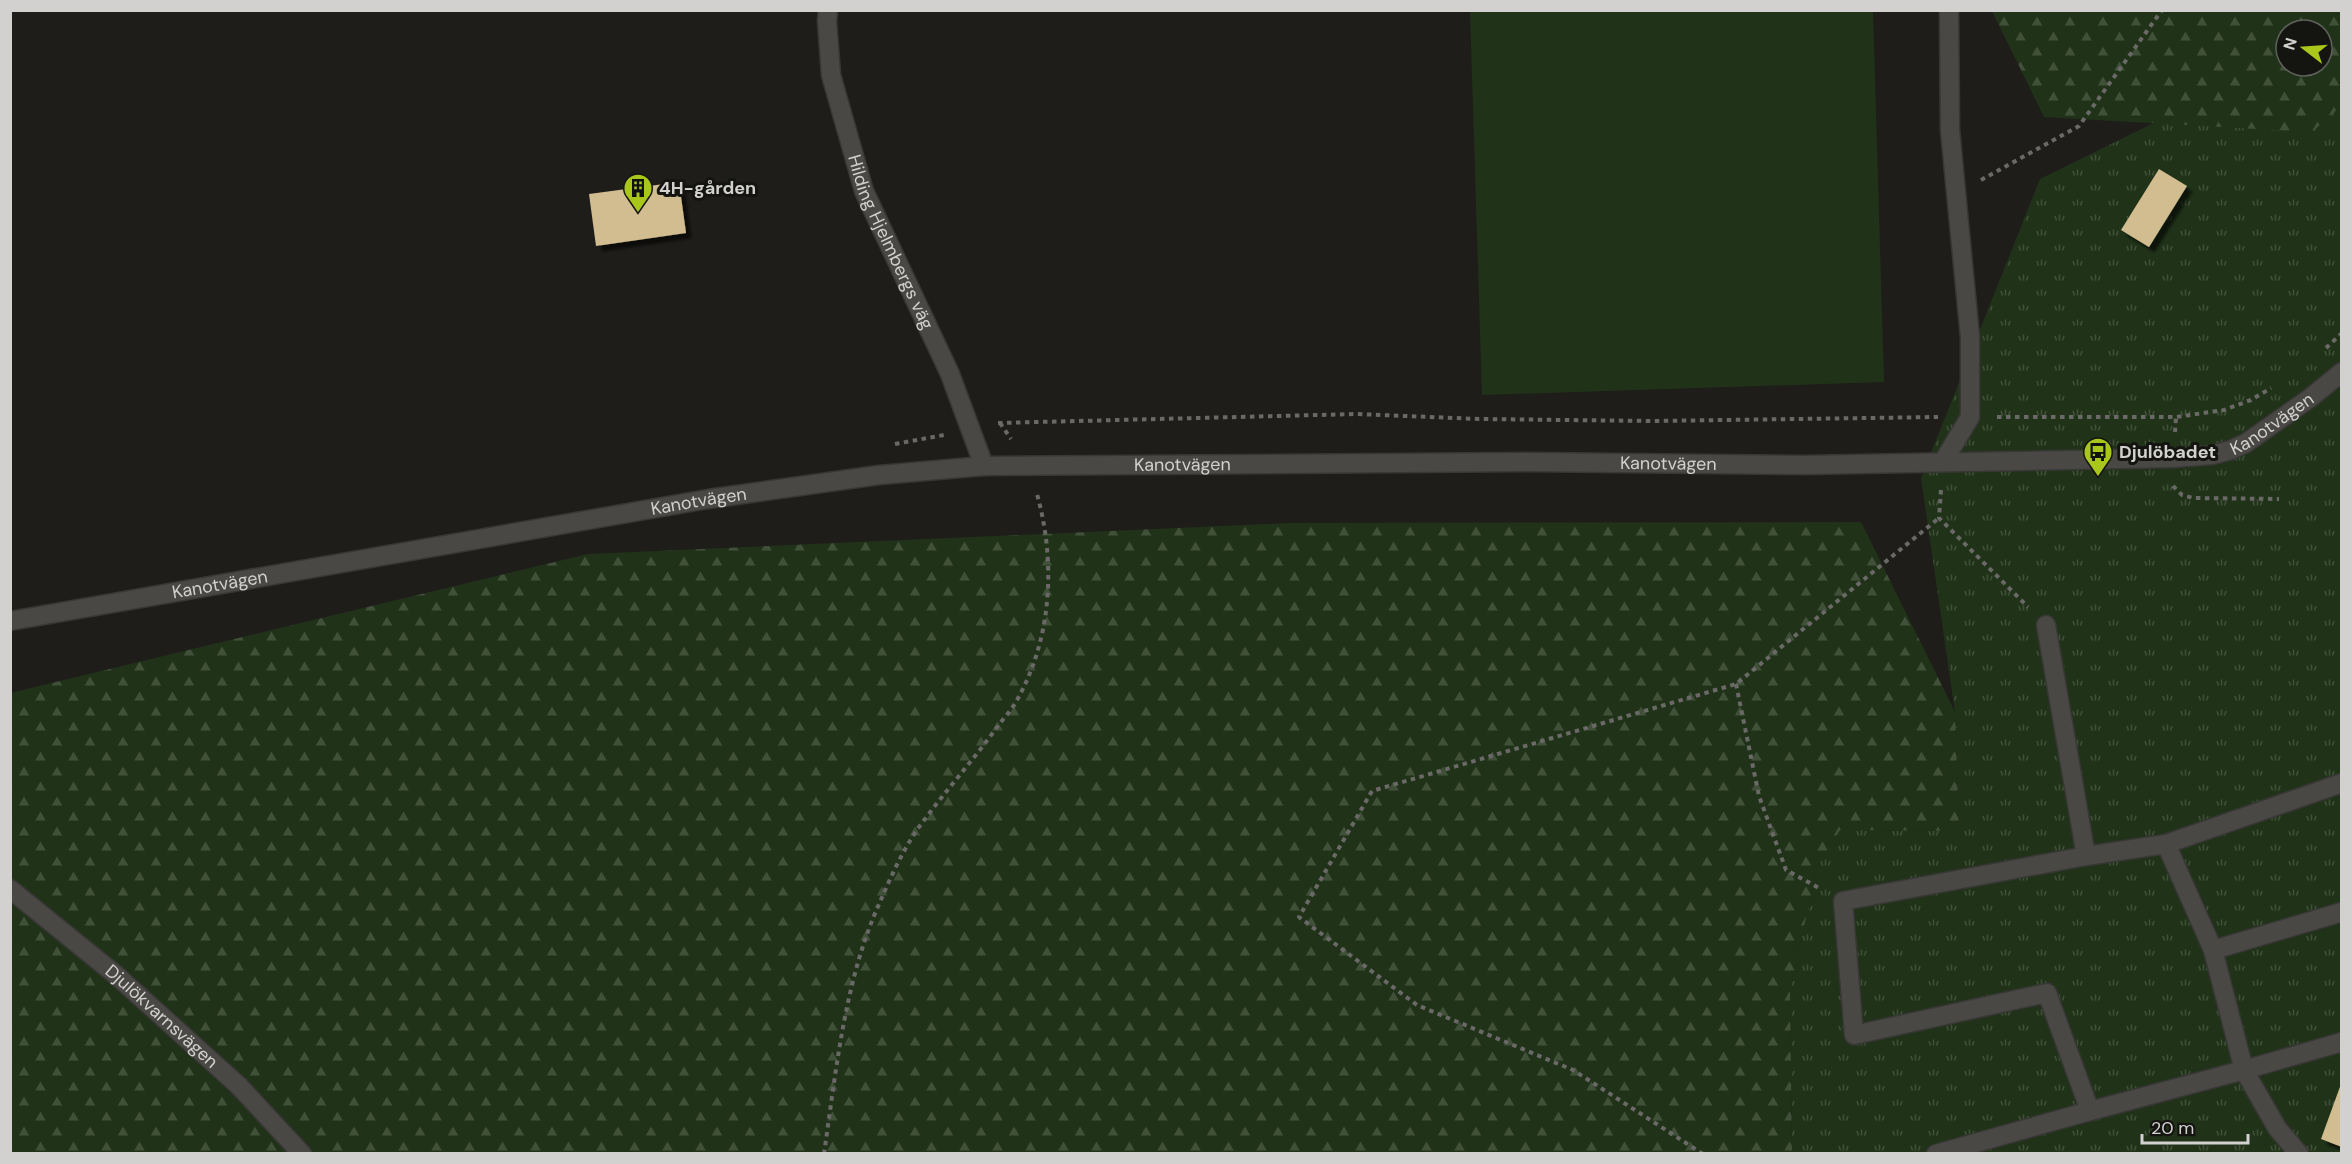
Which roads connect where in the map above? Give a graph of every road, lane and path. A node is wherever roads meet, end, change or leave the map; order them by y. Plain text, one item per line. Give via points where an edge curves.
1 (828, 10) edge
2 (1949, 10) edge
3 (2162, 10) edge
4 (1956, 194) junction
5 (2342, 333) edge
6 (2318, 354) dead end
7 (2342, 372) edge
8 (2278, 385) dead end
9 (1970, 417) junction
10 (1943, 462) junction
11 (1029, 465) junction
12 (984, 466) junction
13 (1939, 518) junction
14 (10, 621) edge
15 (2046, 625) joint
16 (1736, 684) junction
17 (2342, 783) edge
18 (2166, 844) junction
19 (2086, 856) junction
20 (10, 889) edge
21 (1843, 901) junction
22 (2342, 912) edge
23 (2213, 950) junction
24 (2342, 1042) edge
25 (2244, 1070) junction
26 (2090, 1111) junction
27 (302, 1154) edge
28 (824, 1154) edge
29 (1703, 1154) edge
30 (1936, 1154) edge
31 (2299, 1154) edge

1 - 12 street, Hilding Hjelmbergs väg via 831,75 864,190 950,374
2 - 4 street via 1950,130
3 - 4 path via 2079,126
4 - 9 street via 1970,337
5 - 6 path
7 - 10 street, Kanotvägen via 2246,443 2212,455
8 - 9 path via 2224,410 2176,417
9 - 10 street
9 - 11 path via 1653,421 1357,414 1000,423
10 - 11 street, Kanotvägen
10 - 13 path
11 - 12 street, Kanotvägen
11 - 28 path via 1039,502 1047,564 1048,602 1039,649 1017,701 924,820 878,904 844,1020
12 - 14 street, Kanotvägen via 879,475 708,499
13 - 15 path
13 - 16 path
15 - 19 street
16 - 21 path via 1759,796 1786,870
16 - 29 path via 1372,790 1299,917 1417,1005 1573,1070
17 - 18 street
18 - 19 street
18 - 23 street
19 - 21 street
20 - 27 street, Djulökvarnsvägen via 134,990 239,1086
21 - 26 street via 1854,1035 2047,993
22 - 23 street
23 - 25 street
24 - 25 street
25 - 26 street
25 - 31 street via 2277,1128
26 - 30 street

